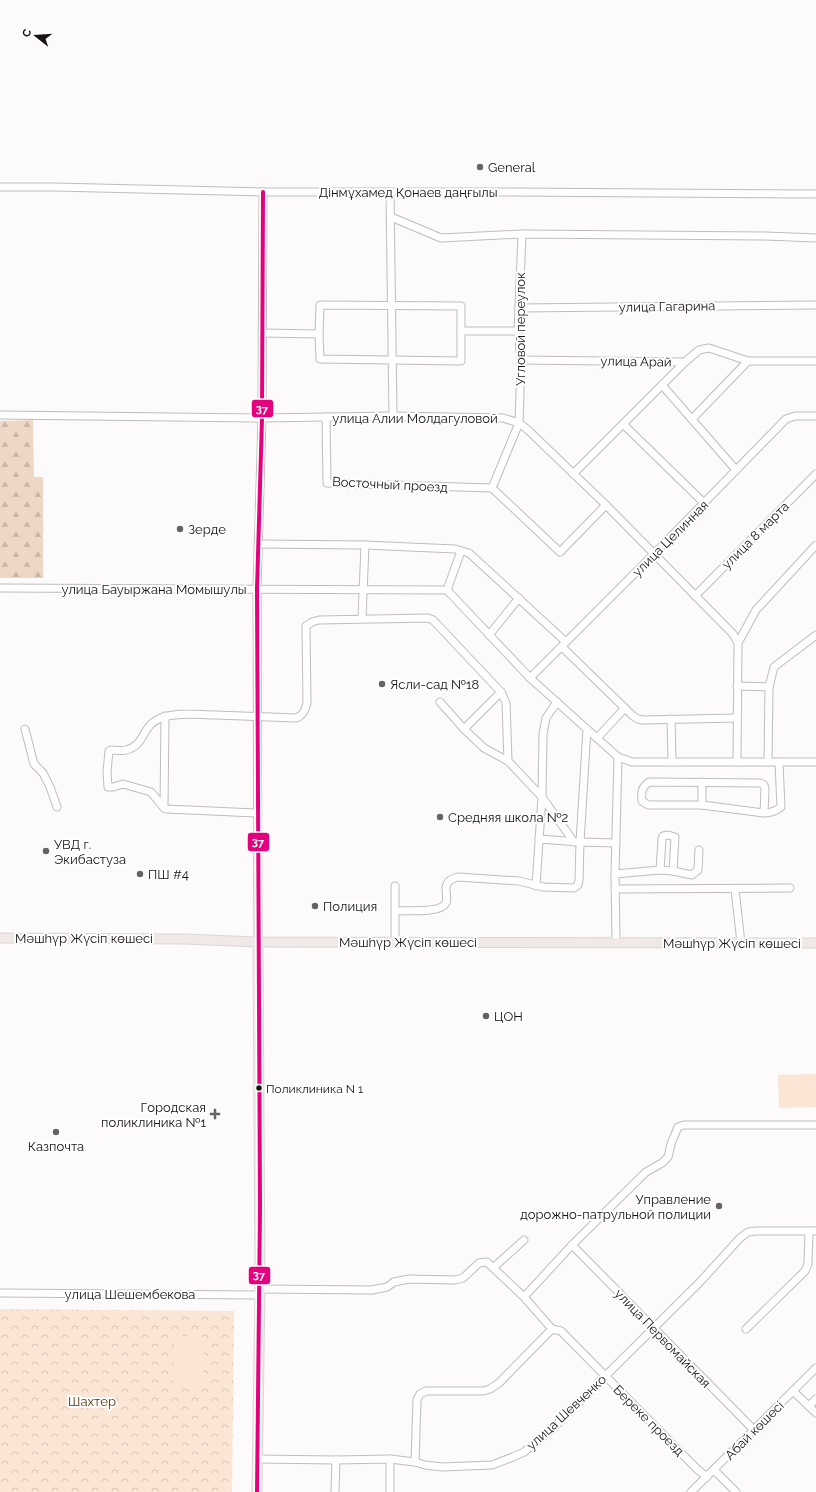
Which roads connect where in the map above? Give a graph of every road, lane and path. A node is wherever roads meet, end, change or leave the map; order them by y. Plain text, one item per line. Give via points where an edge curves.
1 (0, 187) edge
2 (263, 192) junction
3 (390, 193) junction
4 (816, 194) edge
5 (391, 217) junction
6 (522, 234) junction
7 (816, 238) edge
8 (816, 304) edge
9 (392, 306) junction
10 (519, 308) junction
11 (461, 331) junction
12 (518, 331) junction
13 (262, 333) junction
14 (319, 334) junction
15 (392, 360) junction
16 (521, 360) junction
17 (748, 361) junction
18 (816, 361) edge
19 (685, 362) junction
20 (662, 385) junction
21 (0, 415) edge
22 (393, 416) junction
23 (816, 416) edge
24 (326, 417) junction
25 (262, 418) junction
26 (692, 419) junction
27 (519, 423) junction
28 (623, 424) junction
29 (736, 470) junction
30 (574, 474) junction
31 (816, 474) edge
32 (492, 488) junction
33 (704, 504) junction
34 (606, 505) junction
35 (258, 544) junction
36 (365, 545) junction
37 (816, 545) edge
38 (462, 551) junction
39 (654, 554) junction
40 (0, 588) edge
41 (257, 589) junction
42 (363, 590) junction
43 (447, 590) junction
44 (695, 596) junction
45 (519, 598) junction
46 (362, 618) junction
47 (489, 635) junction
48 (816, 635) edge
49 (738, 643) junction
50 (564, 644) junction
51 (530, 678) junction
52 (738, 686) junction
53 (769, 687) junction
54 (501, 692) junction
55 (440, 702) dead end
56 (557, 702) junction
57 (625, 708) junction
58 (165, 716) junction
59 (257, 717) junction
60 (737, 718) junction
61 (671, 719) junction
62 (25, 729) dead end
63 (464, 729) junction
64 (587, 729) junction
65 (597, 738) junction
66 (618, 757) junction
67 (508, 761) junction
68 (672, 762) junction
69 (737, 762) junction
70 (768, 762) junction
71 (779, 762) junction
72 (816, 762) edge
73 (702, 782) junction
74 (542, 797) junction
75 (702, 805) junction
76 (57, 807) dead end
77 (164, 808) junction
78 (258, 813) junction
79 (764, 813) junction
80 (539, 839) junction
81 (577, 842) junction
82 (616, 843) junction
83 (699, 850) dead end
84 (660, 870) junction
85 (673, 871) junction
86 (615, 874) junction
87 (395, 886) dead end
88 (536, 886) junction
89 (790, 888) dead end
90 (615, 889) junction
91 (735, 889) junction
92 (396, 911) junction
93 (0, 938) edge
94 (258, 942) junction
95 (394, 942) junction
96 (616, 942) junction
97 (741, 943) junction
98 (816, 943) edge
99 (816, 1125) edge
100 (812, 1231) edge
101 (524, 1240) dead end
102 (572, 1245) junction
103 (493, 1268) junction
104 (260, 1292) junction
105 (0, 1293) edge
106 (524, 1297) junction
107 (552, 1328) junction
108 (654, 1329) junction
109 (746, 1329) dead end
110 (816, 1368) edge
111 (604, 1376) junction
112 (794, 1391) junction
113 (816, 1400) edge
114 (809, 1406) junction
115 (816, 1413) edge
116 (754, 1430) junction
117 (257, 1459) junction
118 (390, 1459) junction
119 (336, 1460) junction
120 (415, 1462) junction
121 (714, 1470) junction
122 (707, 1477) junction
123 (257, 1492) edge
124 (335, 1492) edge
125 (390, 1492) edge
126 (691, 1492) edge
127 (736, 1492) edge

1 - 2 street, Дінмұхамед Қонаев даңғылы
2 - 3 street, Дінмұхамед Қонаев даңғылы
2 - 13 street
3 - 4 street, Дінмұхамед Қонаев даңғылы
3 - 5 street
5 - 6 street via 441,238
5 - 9 street
6 - 7 street
6 - 10 street, Угловой переулок
8 - 10 street, улица Гагарина
9 - 11 street via 461,306
9 - 14 street via 320,305
9 - 15 street
10 - 12 street, Угловой переулок
11 - 12 street
11 - 15 street via 461,361
12 - 16 street, Угловой переулок
13 - 14 street
13 - 25 street
14 - 15 street via 320,359
15 - 22 street
16 - 19 street, улица Арай
16 - 27 street, Угловой переулок
17 - 18 street, улица Арай
17 - 19 street, улица Арай via 709,348 699,350
17 - 26 street
19 - 20 street
20 - 26 street
20 - 28 street
21 - 25 street, улица Алии Молдагуловой
22 - 24 street, улица Алии Молдагуловой
22 - 27 street, улица Алии Молдагуловой via 503,418
23 - 29 street, улица Целинная via 795,416 786,419
24 - 25 street, улица Алии Молдагуловой
24 - 32 street, Восточный проезд via 326,483
25 - 35 street
26 - 29 street
27 - 30 street, улица Алии Молдагуловой
27 - 32 street
28 - 30 street
28 - 33 street
29 - 33 street, улица Целинная
30 - 34 street, улица Алии Молдагуловой
31 - 44 street, улица 8 марта
32 - 34 street via 560,552
33 - 39 street, улица Целинная
34 - 39 street, улица Алии Молдагуловой
35 - 36 street
35 - 41 street
36 - 38 street
36 - 42 street
37 - 49 street via 756,610
38 - 43 street
38 - 45 street via 469,553
39 - 44 street, улица Алии Молдагуловой
39 - 50 street, улица Целинная
40 - 41 street, улица Бауыржана Момышулы
41 - 42 street, улица Бауыржана Момышулы
41 - 59 street
42 - 43 street, улица Бауыржана Момышулы
42 - 46 street
43 - 47 street
44 - 49 street, улица Алии Молдагуловой
45 - 47 street
45 - 50 street
46 - 54 street via 433,620
46 - 59 street via 319,620 306,626 305,710 296,718
47 - 51 street
48 - 53 street via 774,668
49 - 52 street
50 - 51 street, улица Целинная
50 - 57 street
51 - 56 street
52 - 53 street
52 - 60 street
53 - 70 street
54 - 63 street
54 - 67 street via 506,703
55 - 63 street
56 - 64 street
56 - 74 street via 546,718 543,734
57 - 61 street via 638,719
57 - 65 street
58 - 59 street via 185,714
58 - 77 street
58 - 77 street via 154,720 145,729 136,746 126,750 111,750 107,772 108,787 123,784 149,791
59 - 78 street
60 - 61 street
60 - 69 street
61 - 68 street
62 - 76 street via 34,764 43,773
63 - 67 street via 484,748
64 - 65 street
64 - 81 street
65 - 66 street
66 - 68 street via 632,762
66 - 82 street
67 - 74 street
68 - 69 street
69 - 70 street
70 - 71 street
71 - 72 street
71 - 79 street via 781,807
73 - 75 street
73 - 75 street via 649,782 641,791 642,801 648,805
73 - 79 street via 764,785
74 - 80 street
74 - 81 street
75 - 79 street
77 - 78 street
78 - 94 street
80 - 81 street
80 - 88 street
81 - 82 street
81 - 88 street via 578,885 574,888
82 - 86 street
83 - 85 street via 698,870 695,874
84 - 85 street
84 - 85 street via 662,839 668,835 675,837
84 - 86 street
86 - 90 street
87 - 92 street
88 - 92 street via 519,881 451,878 445,892 447,901 441,908
89 - 91 street
90 - 91 street
90 - 96 street
91 - 97 street
92 - 95 street
93 - 94 main road, Мәшһүр Жүсіп көшесі
94 - 95 main road, Мәшһүр Жүсіп көшесі
94 - 104 main road
95 - 96 main road, Мәшһүр Жүсіп көшесі
96 - 97 main road, Мәшһүр Жүсіп көшесі
97 - 98 main road, Мәшһүр Жүсіп көшесі
99 - 102 street via 678,1127 668,1157 646,1172
100 - 108 street, улица Шевченко via 748,1232
100 - 109 street via 805,1271
101 - 103 street
102 - 106 street
102 - 108 street, улица Первомайская
103 - 104 street, улица Шешембекова via 487,1262 483,1262 463,1278 409,1279 394,1282 387,1288 372,1290
103 - 106 street, Береке проезд
104 - 105 street, улица Шешембекова
104 - 117 main road
106 - 107 street, Береке проезд
107 - 111 street, Береке проезд via 561,1331
107 - 120 street via 499,1383 490,1389 426,1391 420,1394 417,1400
108 - 111 street, улица Шевченко
108 - 116 street, улица Первомайская
110 - 112 street, Абай көшесі
111 - 120 street, улица Шевченко via 550,1431 524,1452 492,1465 474,1467 442,1467
111 - 122 street, Береке проезд
112 - 114 street
112 - 116 street, Абай көшесі
113 - 114 street
114 - 115 street
116 - 121 street, Абай көшесі
117 - 119 street, улица Шевченко
117 - 123 main road
118 - 119 street, улица Шевченко
118 - 120 street, улица Шевченко
118 - 125 street
119 - 124 street
121 - 122 street, Абай көшесі
121 - 127 street
122 - 126 street, Абай көшесі

